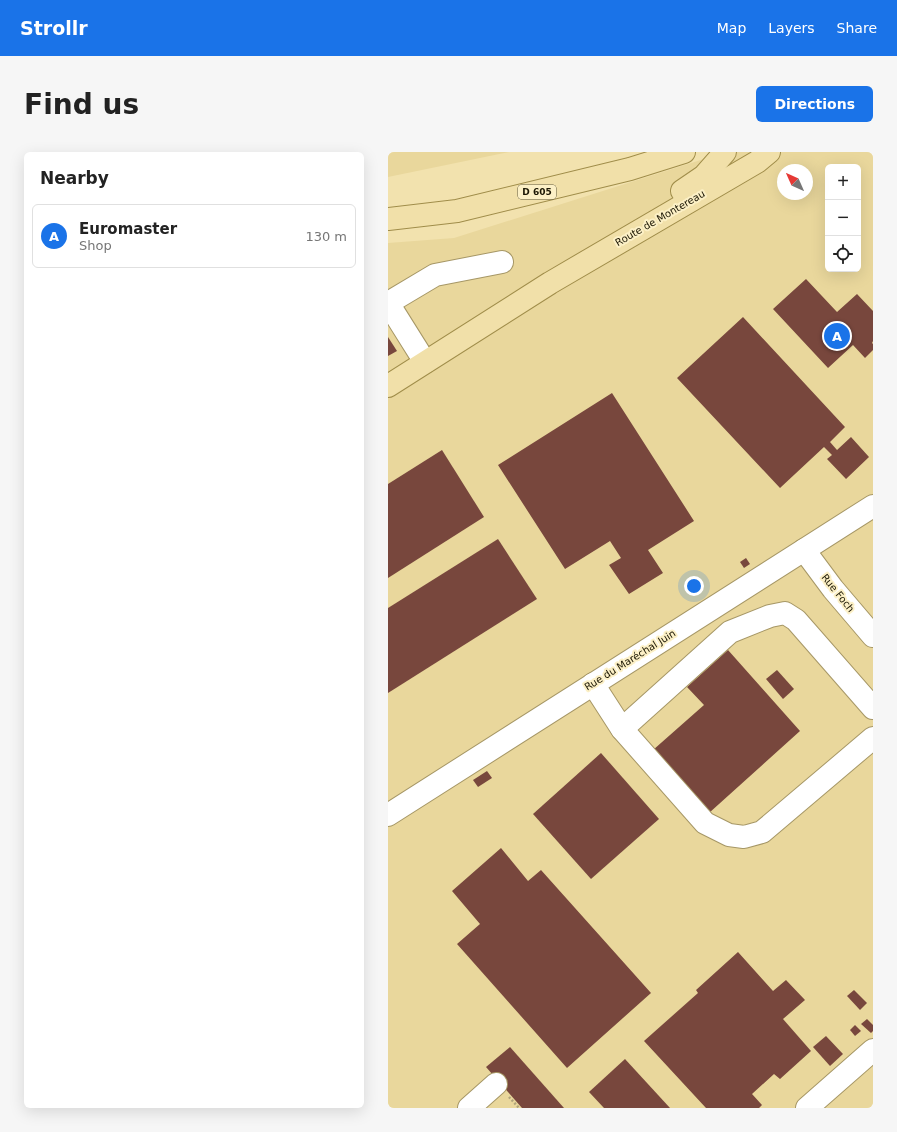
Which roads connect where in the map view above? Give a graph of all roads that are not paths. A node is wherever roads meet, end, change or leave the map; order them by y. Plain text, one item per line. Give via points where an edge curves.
1 (684, 152) edge
2 (725, 152) edge
3 (769, 152) edge
4 (388, 219) edge
5 (502, 262) dead end
6 (550, 283) junction
7 (388, 303) edge
8 (425, 362) junction
9 (388, 386) edge
10 (873, 506) edge
11 (804, 550) junction
12 (873, 636) edge
13 (593, 684) junction
14 (873, 708) edge
15 (622, 729) junction
16 (873, 738) edge
17 (388, 815) edge
18 (873, 1050) edge
19 (496, 1084) dead end
20 (469, 1108) edge
21 (807, 1108) edge

1 - 4 main road, D 605 via 630,169 457,211
2 - 6 main road, Route de Montereau via 704,176
3 - 6 main road, Route de Montereau via 757,162
5 - 7 street via 435,275
6 - 8 main road, Route de Montereau
7 - 8 street
8 - 9 main road, Route de Montereau
10 - 11 street, Rue du Maréchal Juin
11 - 12 street, Rue Foch
11 - 13 street, Rue du Maréchal Juin
13 - 15 street
13 - 17 street, Rue du Maréchal Juin
14 - 15 street via 796,620 785,613 770,616 730,632
15 - 16 street via 705,823 729,835 744,837 762,832
18 - 21 street
19 - 20 street

